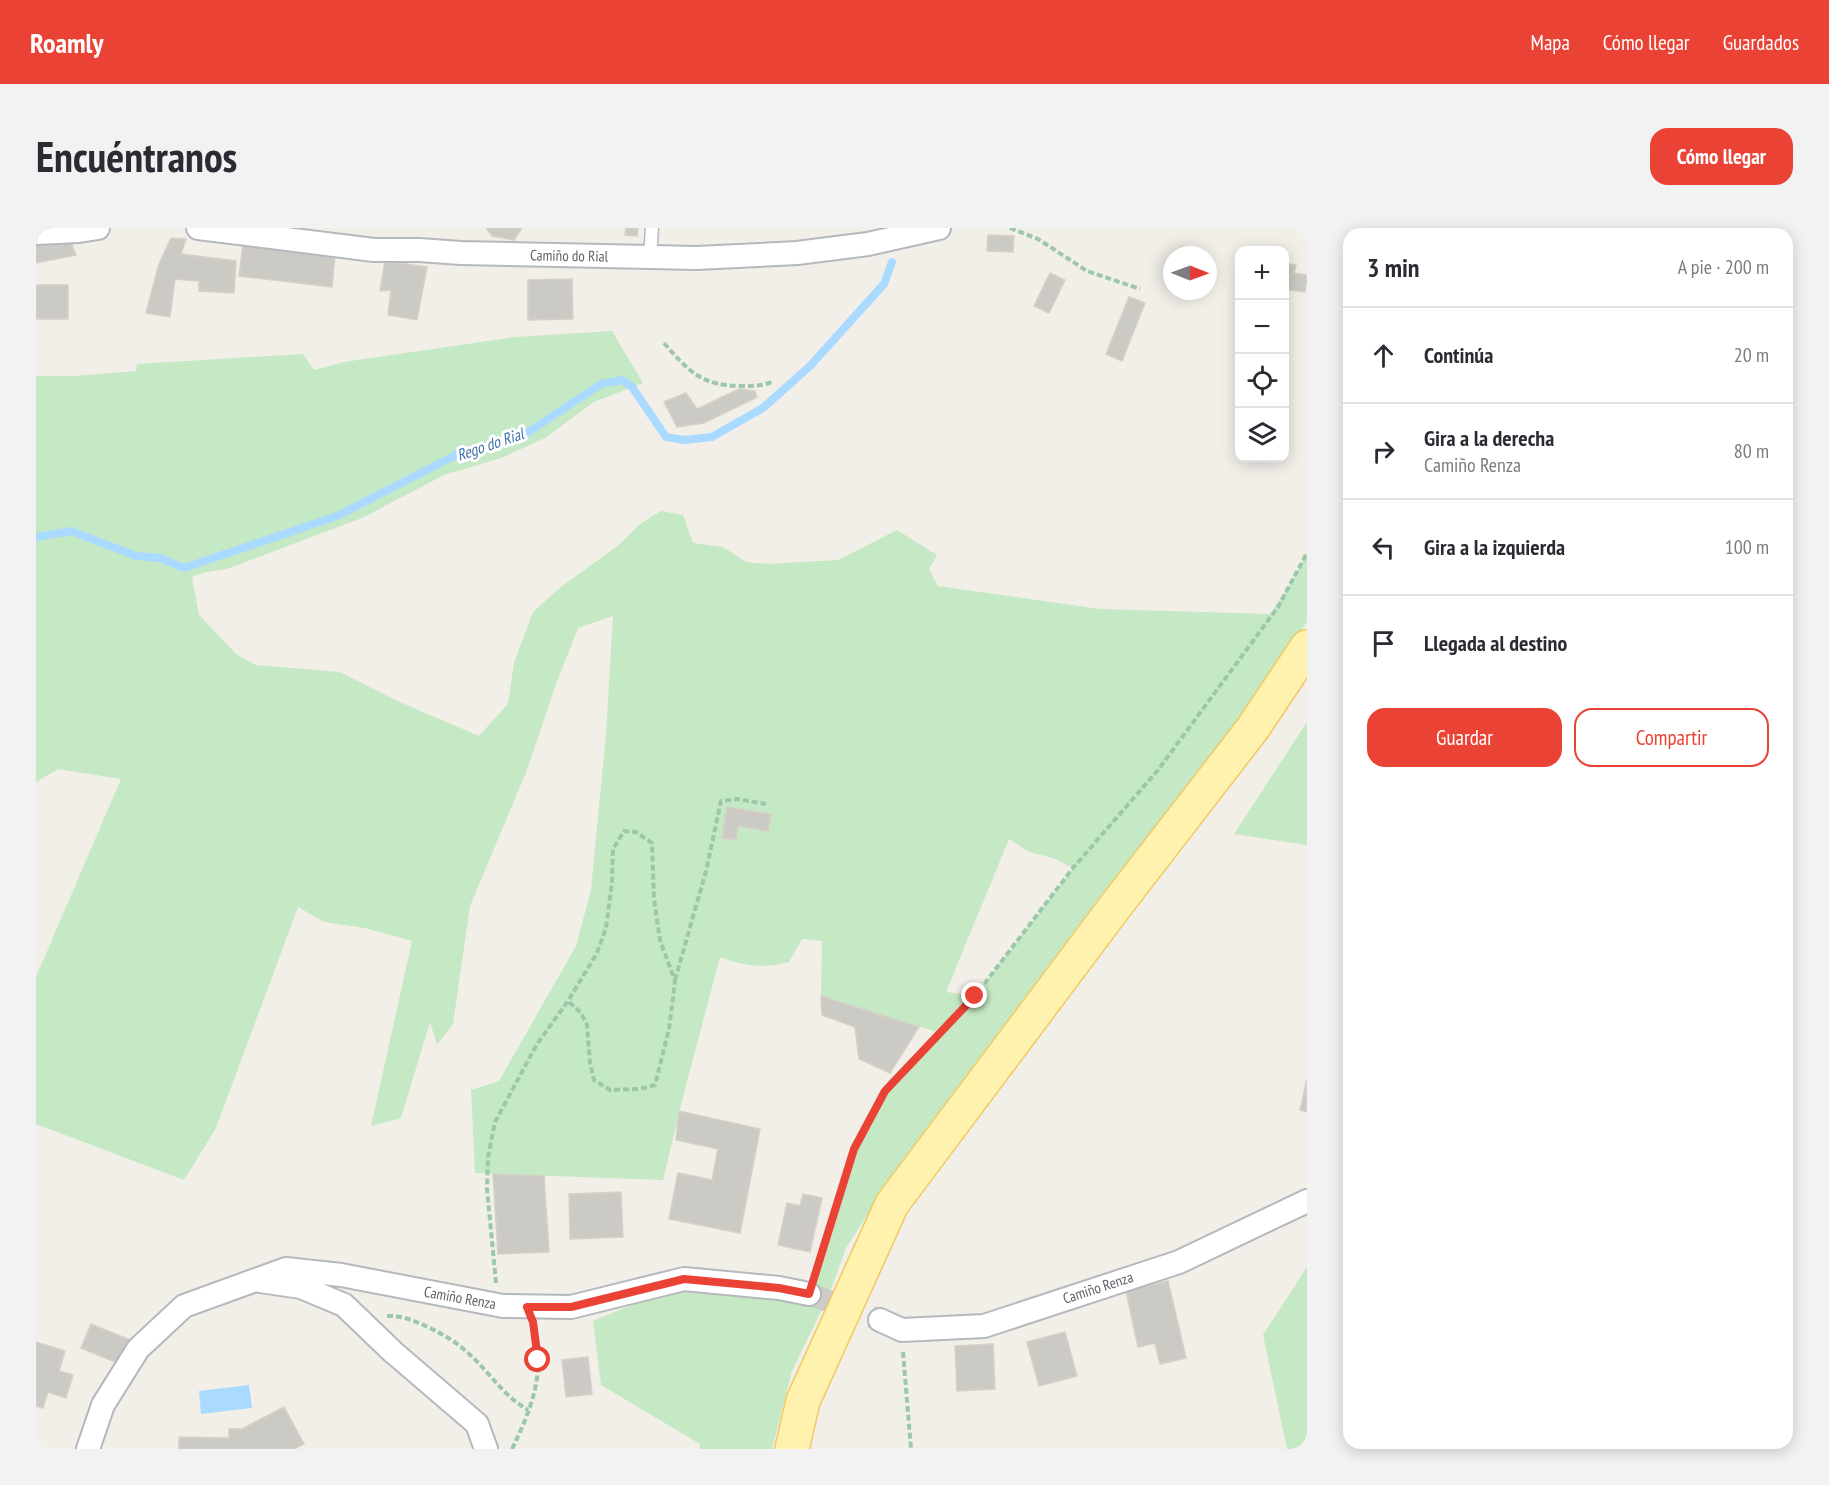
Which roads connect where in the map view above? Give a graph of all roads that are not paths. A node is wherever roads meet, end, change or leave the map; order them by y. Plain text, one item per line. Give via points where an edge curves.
1 (98, 228) edge
2 (198, 228) edge
3 (652, 228) edge
4 (939, 228) edge
5 (36, 233) edge
6 (650, 257) junction
7 (1307, 647) edge
8 (1307, 1201) edge
9 (255, 1280) junction
10 (809, 1294) tunnel mouth
11 (880, 1320) tunnel mouth
12 (88, 1449) edge
13 (486, 1449) edge
14 (792, 1449) edge

1 - 5 street
2 - 6 street, Camiño do Rial via 374,250
3 - 6 lane
4 - 6 street, Camiño do Rial via 868,244 797,253
7 - 14 main road via 1253,728 892,1204 803,1401
8 - 11 street, Camiño Renza via 1179,1262 984,1326 902,1330
9 - 10 street, Camiño Renza via 286,1269 297,1270 527,1307 571,1307 684,1279
9 - 12 street, Camiño Renza via 184,1306 138,1349 103,1405
9 - 13 street, Camiño Renza via 302,1287 344,1305 477,1424

